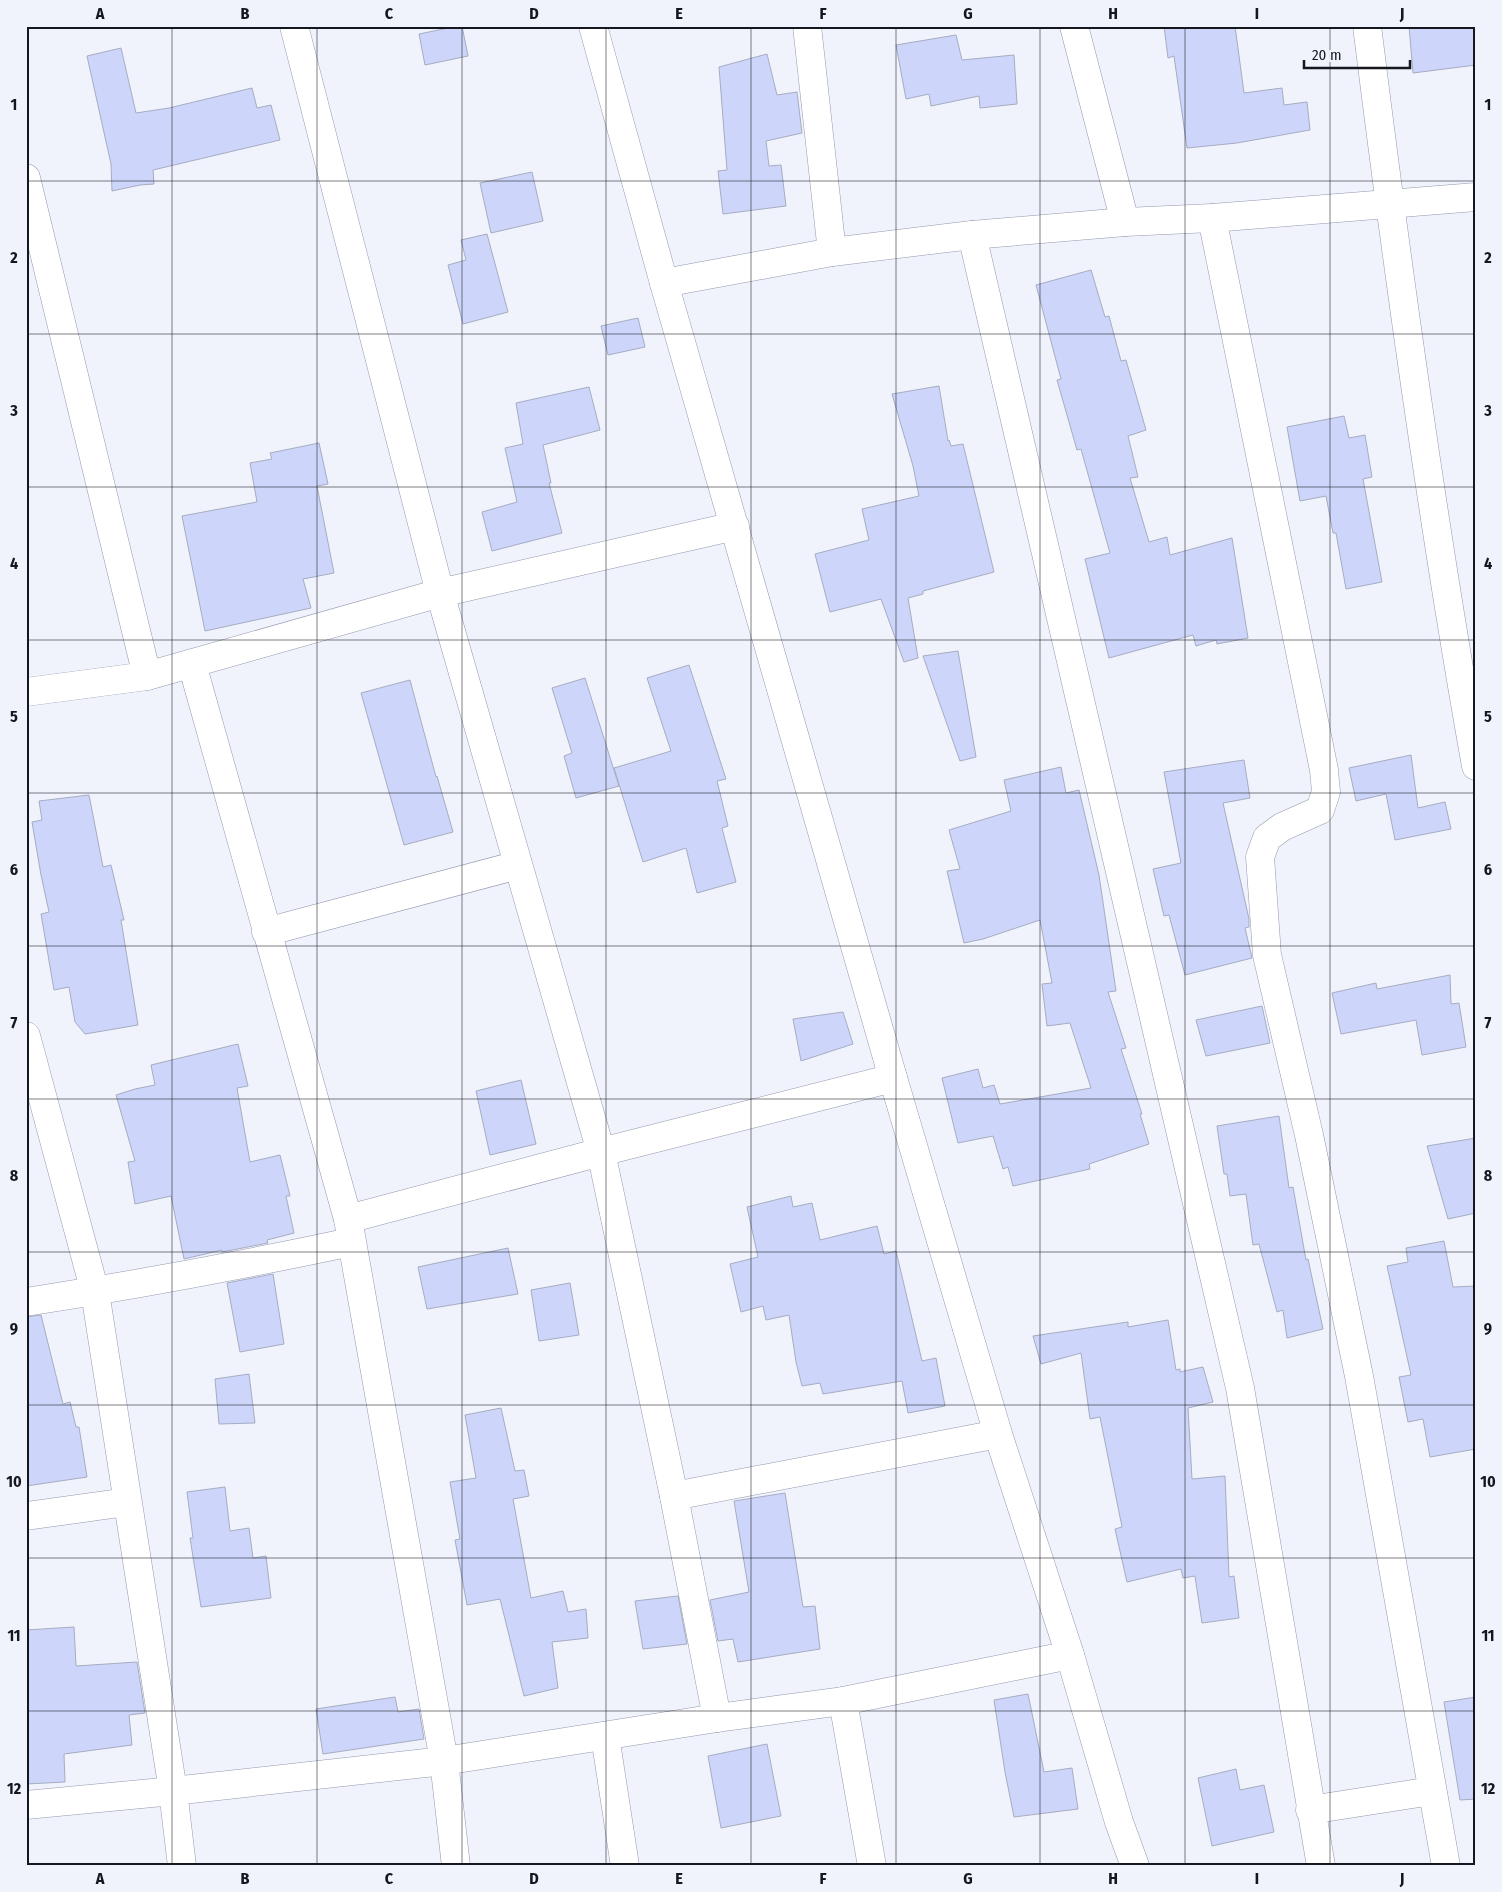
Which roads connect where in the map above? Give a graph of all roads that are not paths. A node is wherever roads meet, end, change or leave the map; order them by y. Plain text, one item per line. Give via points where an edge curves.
1 (294, 26) edge
2 (593, 26) edge
3 (808, 26) edge
4 (1074, 26) edge
5 (1367, 26) edge
6 (26, 178) edge
7 (1476, 196) edge
8 (1389, 203) junction
9 (1212, 218) junction
10 (1125, 222) junction
11 (972, 234) junction
12 (832, 252) junction
13 (664, 283) junction
14 (735, 526) junction
15 (440, 593) junction
16 (192, 664) junction
17 (148, 676) junction
18 (26, 692) edge
19 (1476, 766) edge
20 (518, 865) junction
21 (266, 932) junction
22 (26, 1036) edge
23 (893, 1078) junction
24 (601, 1152) junction
25 (349, 1231) junction
26 (95, 1292) junction
27 (26, 1302) edge
28 (998, 1434) junction
29 (674, 1496) junction
30 (127, 1502) junction
31 (26, 1516) edge
32 (1070, 1655) junction
33 (843, 1701) junction
34 (717, 1718) junction
35 (604, 1736) junction
36 (444, 1761) junction
37 (173, 1791) junction
38 (1432, 1792) junction
39 (26, 1805) edge
40 (1310, 1810) junction
41 (182, 1866) edge
42 (456, 1866) edge
43 (624, 1866) edge
44 (872, 1866) edge
45 (1135, 1866) edge
46 (1321, 1866) edge
47 (1446, 1866) edge

1 - 15 street
2 - 13 street
3 - 12 street
4 - 10 street
5 - 8 street
6 - 17 street
7 - 8 street
8 - 9 street
8 - 19 street via 1452,635
9 - 10 street
9 - 38 street via 1326,792 1320,810 1267,838 1260,857 1267,955 1309,1135 1359,1376
10 - 11 street
11 - 12 street
11 - 40 street via 1240,1388
12 - 13 street
13 - 14 street
14 - 15 street
14 - 23 street
15 - 16 street
15 - 20 street
16 - 17 street
16 - 21 street
17 - 18 street
20 - 21 street
20 - 24 street
21 - 25 street
22 - 26 street
23 - 24 street
23 - 28 street
24 - 25 street
24 - 29 street
25 - 26 street via 272,1259
25 - 36 street
26 - 27 street
26 - 30 street
28 - 29 street
28 - 32 street
29 - 34 street
30 - 31 street
30 - 37 street
32 - 33 street
32 - 45 street via 1116,1813
33 - 34 street
33 - 44 street
34 - 35 street
35 - 36 street
35 - 43 street
36 - 37 street
36 - 42 street
37 - 39 street
37 - 41 street
38 - 40 street
38 - 47 street
40 - 46 street

